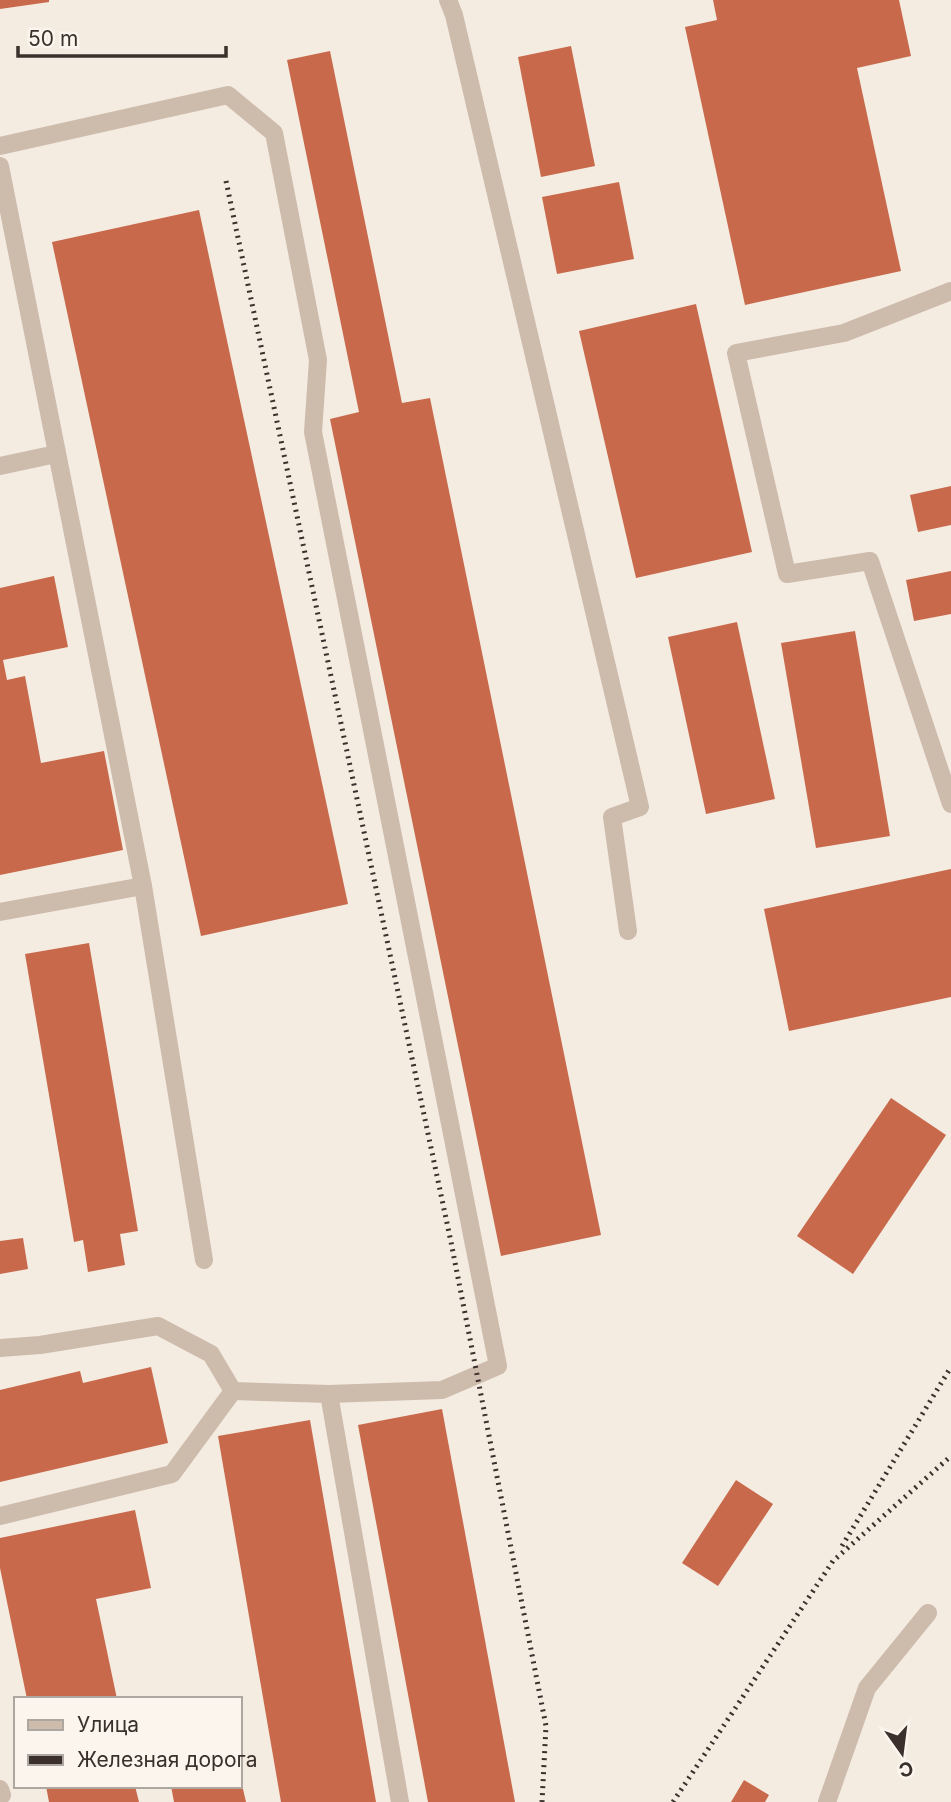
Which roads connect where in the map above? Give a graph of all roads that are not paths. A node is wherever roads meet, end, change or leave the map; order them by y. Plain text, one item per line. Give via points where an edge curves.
1 (447, 0) edge
2 (0, 146) edge
3 (0, 166) edge
4 (951, 291) edge
5 (56, 454) junction
6 (0, 466) edge
7 (951, 804) edge
8 (144, 886) junction
9 (0, 912) edge
10 (628, 931) dead end
11 (204, 1260) dead end
12 (0, 1348) edge
13 (233, 1391) junction
14 (329, 1394) junction
15 (0, 1516) edge
16 (929, 1613) dead end
17 (400, 1802) edge
18 (827, 1802) edge

1 - 10 lane via 640,807 612,817
2 - 14 lane via 228,95 274,134 318,360 313,432 498,1366 442,1390
3 - 5 lane
4 - 7 lane via 844,333 736,353 787,573 870,561
5 - 6 lane
5 - 8 lane
8 - 9 lane
8 - 11 lane
12 - 13 lane via 158,1326 211,1354
13 - 14 lane
13 - 15 lane via 172,1475
14 - 17 lane
16 - 18 lane via 867,1688

